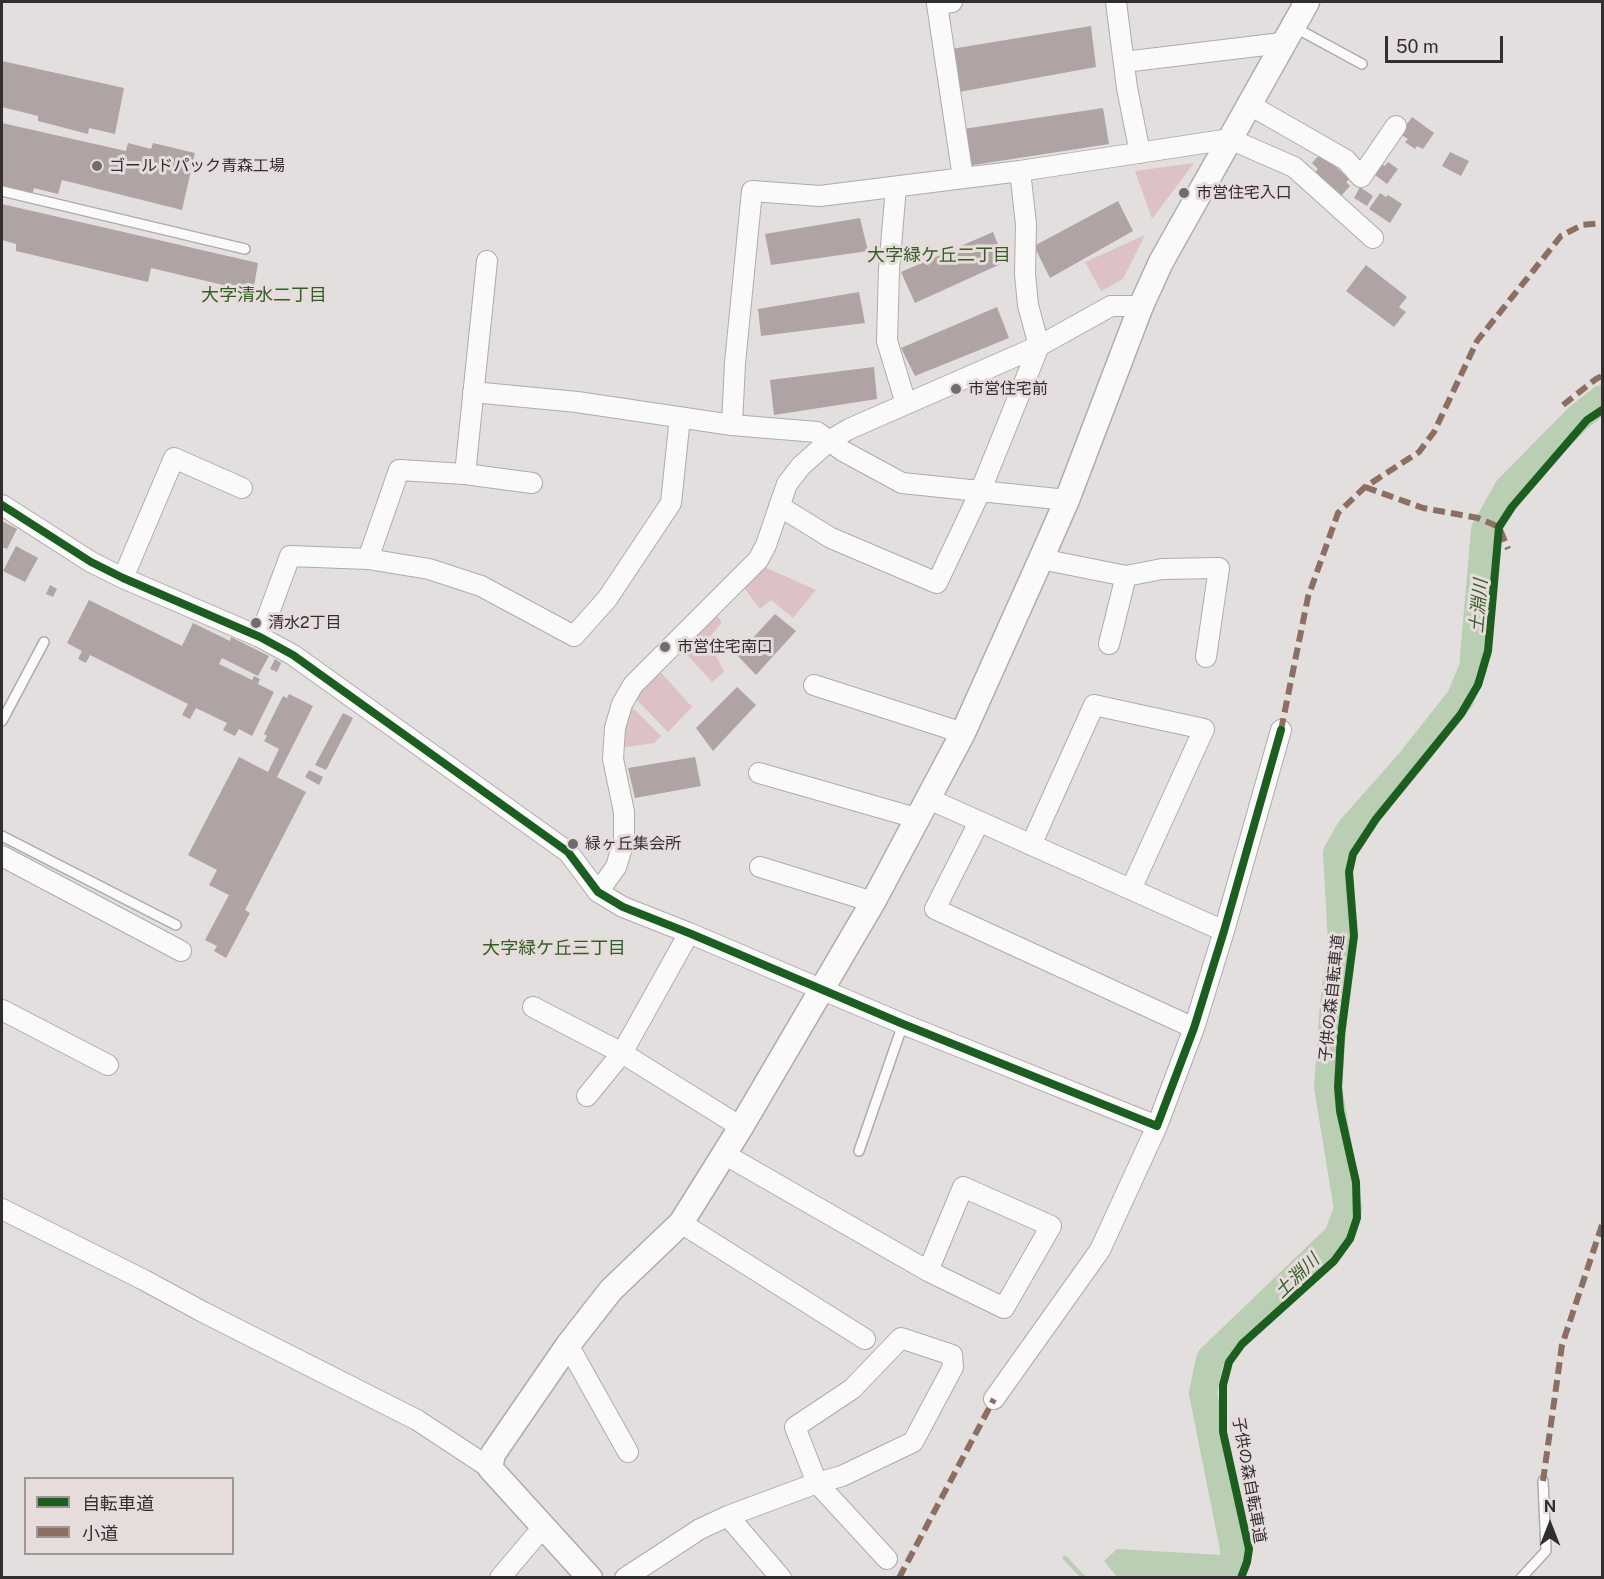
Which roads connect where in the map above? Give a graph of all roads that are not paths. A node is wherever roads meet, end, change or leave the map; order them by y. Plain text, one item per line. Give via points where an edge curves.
1 (952, 2) edge
2 (1116, 2) edge
3 (1306, 2) edge
4 (1287, 34) junction
5 (1124, 62) junction
6 (1362, 64) dead end
7 (1250, 105) junction
8 (1396, 126) dead end
9 (1230, 139) junction
10 (1140, 153) junction
11 (1020, 171) junction
12 (963, 178) junction
13 (896, 187) junction
14 (2, 191) edge
15 (1373, 238) dead end
16 (245, 249) dead end
17 (487, 261) dead end
18 (1141, 306) junction
19 (1039, 346) junction
20 (473, 392) junction
21 (906, 404) junction
22 (681, 417) junction
23 (732, 425) junction
24 (829, 441) junction
25 (465, 474) junction
26 (532, 483) dead end
27 (242, 488) dead end
28 (980, 492) junction
29 (1067, 500) junction
30 (2, 504) edge
31 (779, 506) junction
32 (368, 559) junction
33 (1041, 559) junction
34 (1126, 576) junction
35 (123, 578) junction
36 (260, 637) junction
37 (44, 642) dead end
38 (1109, 644) dead end
39 (1206, 657) dead end
40 (814, 685) dead end
41 (2, 721) edge
42 (1281, 730) dead end
43 (963, 733) junction
44 (759, 773) dead end
45 (922, 808) junction
46 (979, 822) junction
47 (2, 836) edge
48 (1031, 845) junction
49 (2, 856) edge
50 (760, 867) dead end
51 (1131, 889) junction
52 (598, 892) junction
53 (873, 902) junction
54 (176, 925) dead end
55 (1224, 931) junction
56 (689, 933) junction
57 (181, 951) dead end
58 (821, 990) junction
59 (533, 1007) dead end
60 (2, 1010) edge
61 (903, 1024) junction
62 (1194, 1028) junction
63 (622, 1053) junction
64 (108, 1065) dead end
65 (586, 1096) dead end
66 (1158, 1126) junction
67 (741, 1127) junction
68 (859, 1151) dead end
69 (724, 1155) junction
70 (2, 1209) edge
71 (681, 1222) junction
72 (928, 1271) junction
73 (865, 1340) dead end
74 (568, 1345) junction
75 (994, 1399) dead end
76 (628, 1452) dead end
77 (490, 1468) junction
78 (1543, 1481) dead end
79 (817, 1483) junction
80 (728, 1516) junction
81 (543, 1527) junction
82 (887, 1559) dead end
83 (500, 1578) edge
84 (590, 1578) edge
85 (625, 1578) edge
86 (781, 1578) edge
87 (1521, 1578) edge

1 - 12 street via 937,4
2 - 5 street
3 - 4 street
4 - 5 street
4 - 6 lane
4 - 7 street
5 - 10 street
7 - 8 street via 1346,160 1361,177
7 - 9 street
9 - 10 street
9 - 15 street via 1294,167
9 - 18 street via 1161,262
10 - 11 street
11 - 12 street
11 - 19 street via 1028,305
12 - 13 street
13 - 21 street via 887,341
13 - 23 street via 820,196 752,191 736,341
14 - 16 lane
17 - 20 street
18 - 19 street via 1111,306
18 - 29 street
19 - 21 street
19 - 28 street
20 - 22 street
20 - 25 street
21 - 24 street
22 - 23 street
22 - 32 street via 671,503 607,599 574,636 481,586 429,569
23 - 24 street via 816,432
24 - 28 street via 902,483
24 - 31 street via 801,466
25 - 26 street
25 - 32 street via 399,470
27 - 35 street via 174,458
28 - 29 street
28 - 31 street via 937,583 831,538
29 - 33 street
30 - 35 street via 90,562
31 - 52 street via 758,560 633,685 622,704 615,728 613,759 624,812 624,840 616,867
32 - 36 street via 290,556
33 - 34 street
33 - 43 street
34 - 38 street
34 - 39 street via 1162,568 1219,567
35 - 36 street
36 - 52 street via 293,655 568,852
37 - 41 lane
40 - 43 street
42 - 55 street
43 - 45 street
44 - 45 street
45 - 46 street
45 - 53 street
46 - 48 street
46 - 62 street via 935,909
47 - 54 lane
48 - 51 street
48 - 51 street via 1094,705 1204,729
49 - 57 street
50 - 53 street
51 - 55 street
52 - 56 street via 623,907
53 - 58 street
55 - 62 street
56 - 58 street
56 - 63 street
58 - 61 street
58 - 67 street
59 - 63 street
60 - 64 street
61 - 66 street
61 - 68 lane
62 - 66 street
63 - 65 street
63 - 67 street
66 - 75 street via 1100,1250
67 - 69 street
69 - 71 street
69 - 72 street
70 - 77 street via 417,1420
71 - 73 street
71 - 74 street via 611,1290
72 - 72 street via 963,1186 1050,1226 1004,1308
74 - 76 street
74 - 77 street via 493,1454
77 - 81 street
78 - 87 lane via 1546,1551
79 - 79 street via 842,1476 913,1442 953,1367 952,1355 901,1338 852,1389 795,1427
79 - 80 street
79 - 82 street
80 - 85 street via 700,1529
80 - 86 street
81 - 83 street
81 - 84 street

